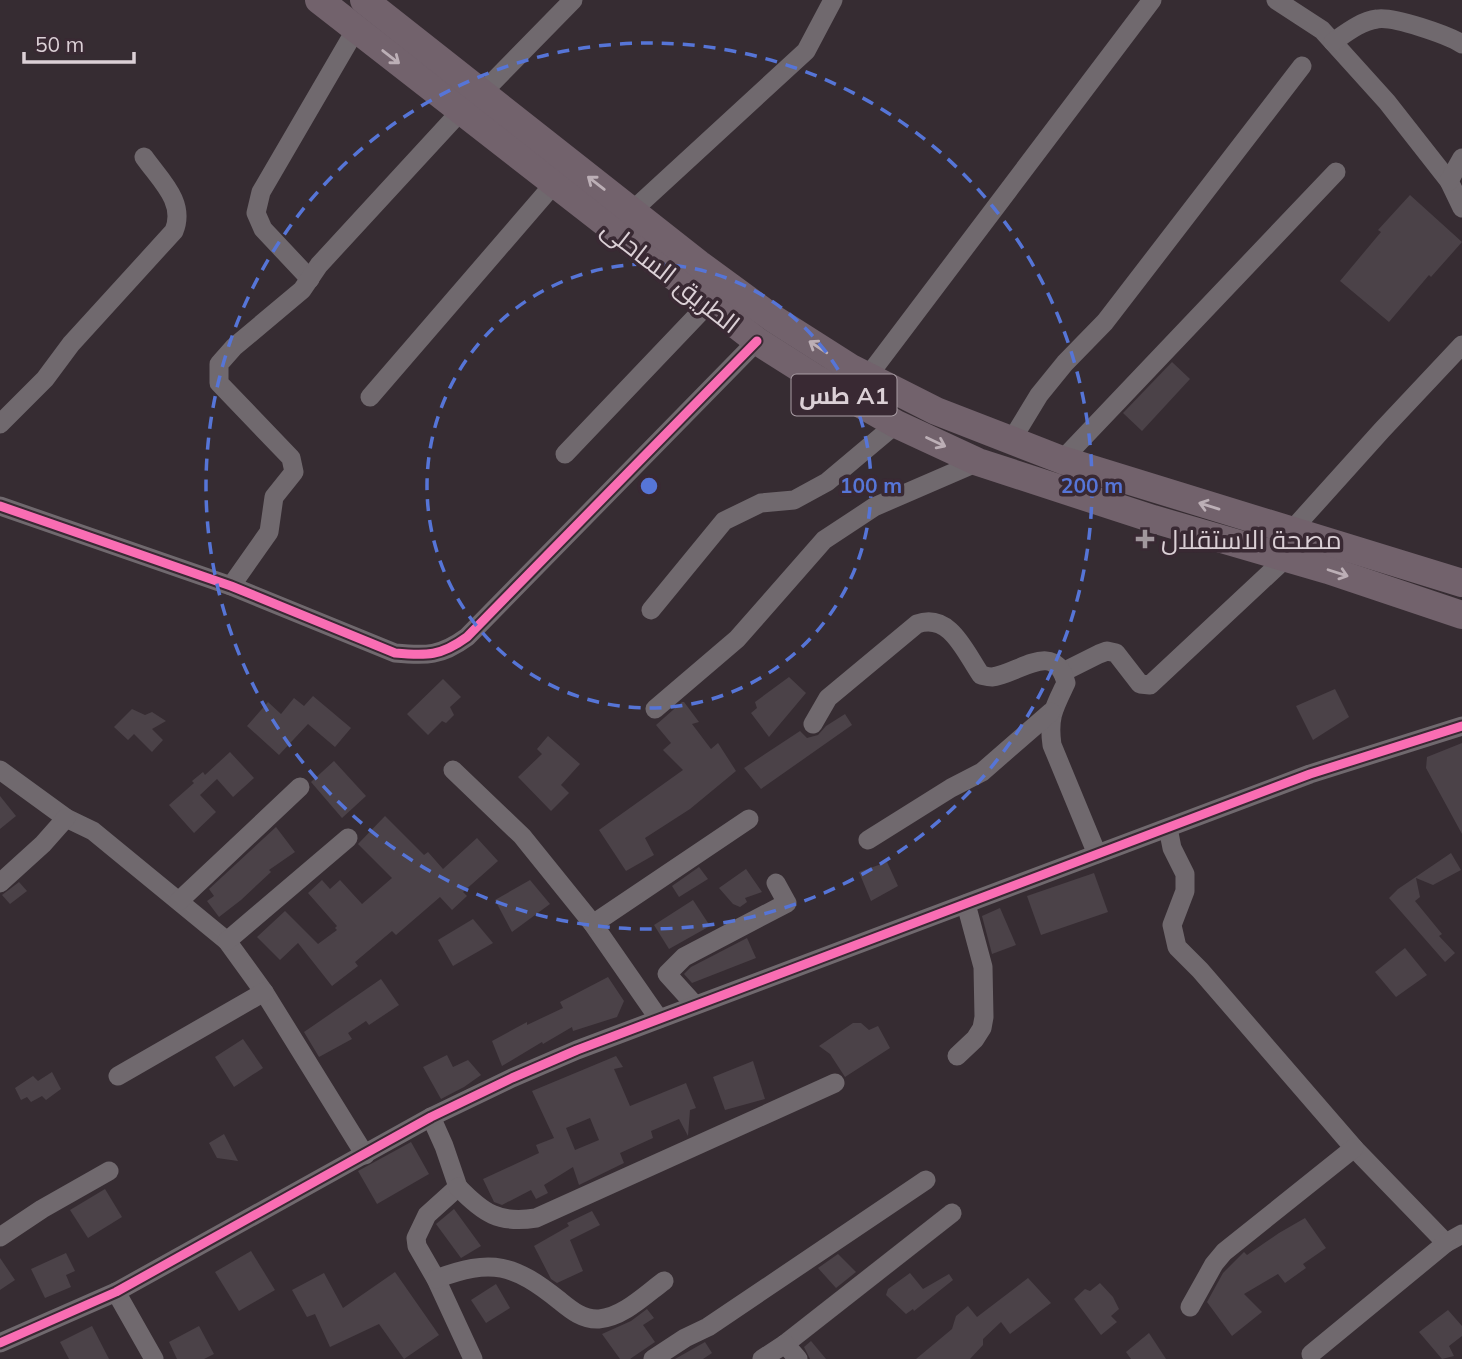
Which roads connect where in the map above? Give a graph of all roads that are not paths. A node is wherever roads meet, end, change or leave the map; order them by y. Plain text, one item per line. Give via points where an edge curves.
1 (318, 0) edge
2 (573, 0) edge
3 (832, 0) edge
4 (1152, 0) edge
5 (1276, 0) edge
6 (369, 1) edge
7 (355, 29) junction
8 (1333, 42) junction
9 (1462, 44) edge
10 (1302, 66) dead end
11 (482, 93) junction
12 (460, 111) junction
13 (144, 158) dead end
14 (1462, 158) edge
15 (1336, 172) dead end
16 (1449, 181) junction
17 (553, 185) junction
18 (1462, 208) edge
19 (632, 211) junction
20 (310, 279) junction
21 (708, 304) junction
22 (757, 341) junction
23 (1462, 345) edge
24 (868, 376) junction
25 (370, 397) dead end
26 (0, 424) edge
27 (896, 424) junction
28 (1011, 442) junction
29 (565, 454) dead end
30 (1062, 460) junction
31 (978, 462) junction
32 (0, 506) edge
33 (1289, 544) junction
34 (1462, 583) edge
35 (231, 586) junction
36 (651, 610) dead end
37 (1462, 615) edge
38 (1063, 672) junction
39 (655, 709) dead end
40 (1051, 712) junction
41 (813, 724) dead end
42 (1462, 726) edge
43 (0, 770) edge
44 (453, 770) dead end
45 (300, 787) dead end
46 (66, 818) junction
47 (750, 819) dead end
48 (1168, 828) junction
49 (348, 838) dead end
50 (868, 840) dead end
51 (1097, 854) junction
52 (0, 883) edge
53 (776, 883) dead end
54 (179, 901) junction
55 (966, 904) junction
56 (593, 924) junction
57 (227, 941) junction
58 (264, 992) junction
59 (695, 1006) junction
60 (659, 1019) junction
61 (957, 1056) dead end
62 (118, 1076) dead end
63 (835, 1083) dead end
64 (431, 1117) junction
65 (1354, 1148) junction
66 (365, 1155) junction
67 (109, 1171) dead end
68 (926, 1180) dead end
69 (458, 1187) junction
70 (952, 1213) dead end
71 (0, 1237) edge
72 (1454, 1238) edge
73 (436, 1279) junction
74 (664, 1281) dead end
75 (116, 1292) junction
76 (1190, 1307) dead end
77 (0, 1343) edge
78 (785, 1343) junction
79 (1311, 1354) dead end
80 (154, 1359) edge
81 (474, 1359) edge
82 (653, 1359) edge
83 (762, 1359) edge
84 (798, 1359) edge

1 - 7 highway, الطريق الساحلى / طس A1
2 - 11 street
3 - 19 street via 806,51
4 - 24 street
5 - 8 street
6 - 11 highway, الطريق الساحلى / طس A1
7 -> 12 highway, الطريق الساحلى / طس A1
7 - 20 street via 261,192 256,213 263,229
8 - 9 street via 1379,18
8 - 16 street
10 - 28 street via 1105,322 1039,396
19 -> 11 highway, الطريق الساحلى / طس A1
12 - 17 highway, الطريق الساحلى / طس A1
12 - 20 street
13 - 26 street via 176,201 174,230
14 - 16 street
15 - 30 street
16 - 18 street
17 - 21 highway, الطريق الساحلى / طس A1
17 - 25 street
24 -> 19 highway, الطريق الساحلى / طس A1 via 774,318
20 - 35 street via 219,363 219,383 291,458 294,472 274,497 269,533
21 - 22 highway, الطريق الساحلى / طس A1
21 - 29 street
22 - 27 highway, الطريق الساحلى / طس A1
22 - 35 street via 477,627 449,650 420,656 395,653
23 - 33 street via 1382,430
24 - 28 highway, الطريق الساحلى / طس A1
27 -> 31 highway, الطريق الساحلى / طس A1
27 - 36 street via 827,482 794,500 761,503 724,521
28 - 30 highway, الطريق الساحلى / طس A1
33 -> 30 highway, الطريق الساحلى / طس A1
31 - 33 highway, الطريق الساحلى / طس A1 via 1153,519
31 - 39 street via 874,507 824,540 737,639
32 - 35 street
33 - 34 highway, الطريق الساحلى / طس A1
33 -> 37 highway, الطريق الساحلى / طس A1
33 - 38 street via 1150,685 1140,684 1116,653 1107,651
38 - 40 street via 1066,683
38 - 41 street via 1040,660 992,677 981,675 948,627 925,621 828,698
40 - 50 street via 982,772
40 - 51 street via 1052,745
42 - 48 street via 1310,774
43 - 46 street
44 - 56 street via 522,836
45 - 54 street
46 - 52 street
46 - 54 street via 93,831
47 - 56 street
48 - 51 street
48 - 65 street via 1185,874 1185,891 1172,925 1177,947
49 - 57 street
51 - 55 street
53 - 59 street via 787,903 684,957 667,974
54 - 57 street
55 - 59 street
55 - 61 street via 984,967 984,1017 975,1039
56 - 60 street
57 - 58 street
58 - 62 street
58 - 66 street
59 - 60 street
60 - 64 street via 523,1073
63 - 69 street via 536,1218 503,1220 476,1206
64 - 66 street
64 - 69 street
65 - 72 street
65 - 76 street via 1224,1252
66 - 75 street
67 - 71 street
68 - 82 street
69 - 73 street via 427,1215 416,1238
70 - 78 street
72 - 79 street
73 - 74 street via 459,1270 507,1267 574,1312 600,1319 625,1310
73 - 81 street
75 - 77 street
75 - 80 street
78 - 83 street
78 - 84 street

